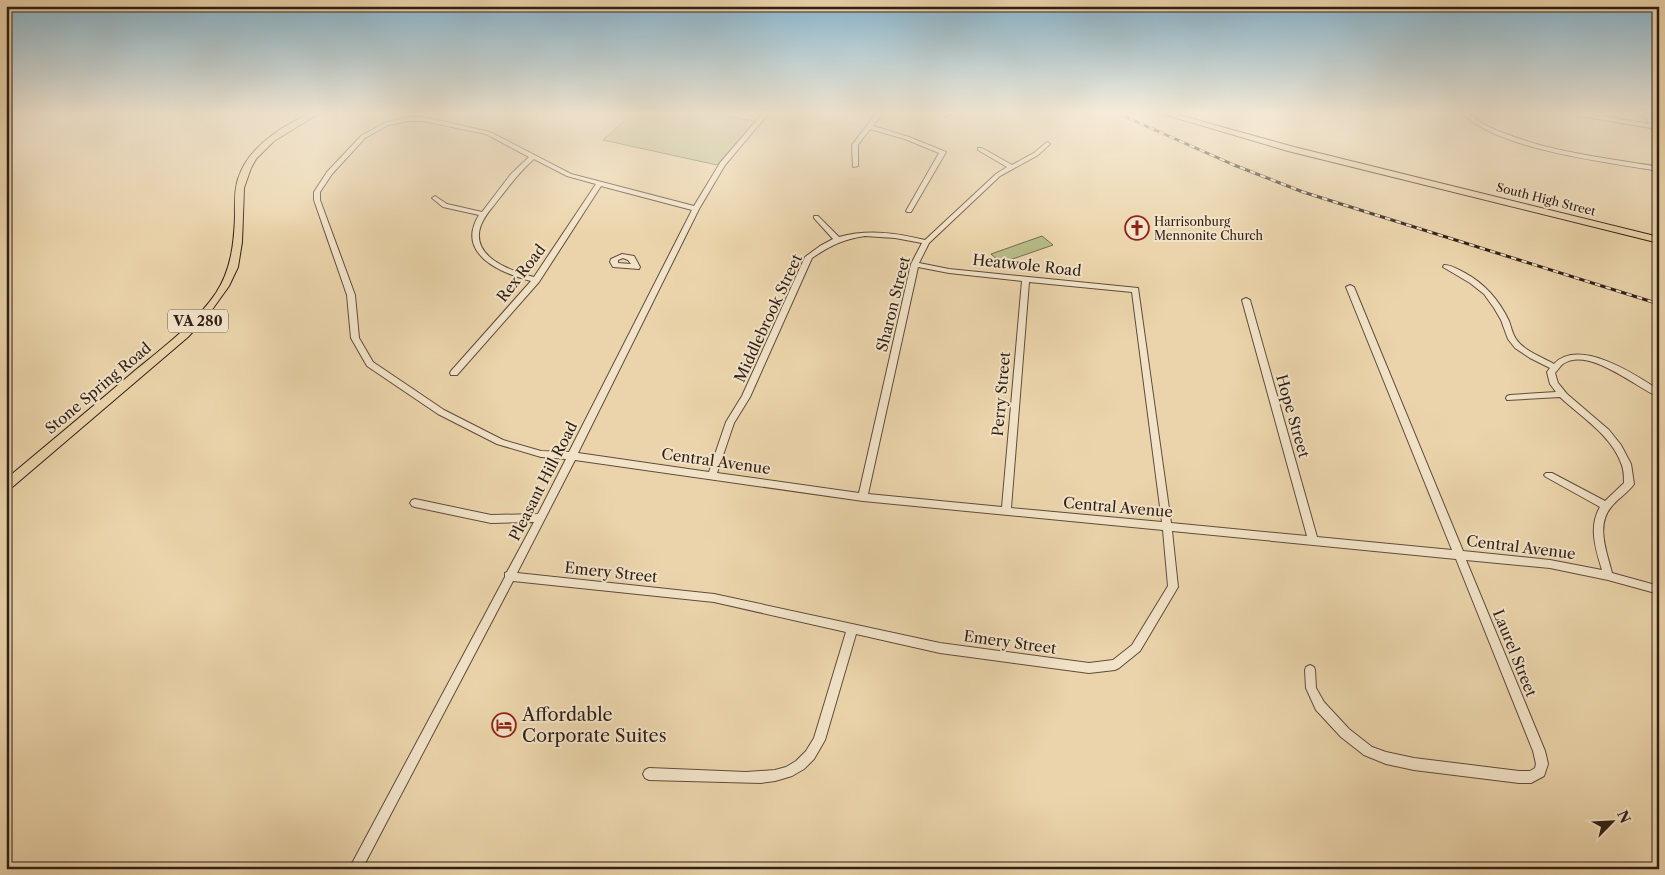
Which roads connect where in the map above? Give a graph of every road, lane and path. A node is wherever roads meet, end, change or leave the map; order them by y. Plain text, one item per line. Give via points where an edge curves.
1 (255, 155) edge
2 (346, 155) edge
3 (730, 155) edge
4 (854, 155) edge
5 (941, 155) edge
6 (989, 155) edge
7 (1034, 155) edge
8 (1315, 155) edge
9 (1587, 155) edge
10 (533, 156) joint
11 (854, 166) dead end
12 (1011, 167) junction
13 (1659, 169) edge
14 (600, 183) junction
15 (435, 198) dead end
16 (696, 209) junction
17 (909, 211) dead end
18 (484, 214) junction
19 (816, 217) dead end
20 (837, 239) junction
21 (1659, 240) edge
22 (926, 242) junction
23 (915, 264) junction
24 (1446, 267) dead end
25 (1026, 279) junction
26 (536, 280) junction
27 (1350, 287) dead end
28 (1136, 290) joint
29 (1246, 300) dead end
30 (1554, 367) junction
31 (454, 373) dead end
32 (1563, 394) junction
33 (1659, 394) edge
34 (1510, 398) dead end
35 (573, 456) junction
36 (712, 475) junction
37 (1549, 475) dead end
38 (6, 486) edge
39 (863, 497) junction
40 (415, 503) dead end
41 (1606, 506) junction
42 (1006, 511) junction
43 (541, 518) junction
44 (1167, 526) junction
45 (1313, 540) junction
46 (1459, 555) junction
47 (509, 576) junction
48 (1608, 576) junction
49 (1659, 590) edge
50 (852, 629) junction
51 (1310, 670) dead end
52 (649, 774) dead end
53 (355, 869) edge

1 - 38 main road, Stone Spring Road / VA 280 via 245,171 240,191 237,253 227,282 208,309 184,335
2 - 35 street, Central Avenue via 329,173 317,192 317,200 351,295 354,338 370,364 441,412 500,442 541,454
3 - 16 street, Pleasant Hill Road
4 - 11 street
5 - 17 street
6 - 12 street
7 - 12 street, Sharon Street
8 - 21 main road, South High Street
9 - 13 street
10 - 14 street, Central Avenue via 569,175
10 - 18 street via 521,165
12 - 22 street, Sharon Street via 998,175
14 - 16 street, Central Avenue
14 - 26 street, Rex Road
15 - 18 street via 445,206
16 - 35 street, Pleasant Hill Road
18 - 26 street via 476,230 478,246 489,260 512,274
19 - 20 street
20 - 22 street, Middlebrook Street via 888,233
20 - 36 street, Middlebrook Street via 816,251 806,262 746,397 730,422
22 - 23 street, Sharon Street
23 - 25 street, Heatwole Road
23 - 39 street, Sharon Street
24 - 30 street via 1484,289 1495,302 1515,343
25 - 28 street, Heatwole Road
25 - 42 street, Perry Street
26 - 31 street, Rex Road
27 - 46 street, Laurel Street
28 - 44 street, Emery Street
29 - 45 street, Hope Street
30 - 32 street via 1551,378
30 - 33 street via 1572,358 1594,360 1624,372
32 - 34 street
32 - 41 street via 1608,434 1626,459 1629,484
35 - 36 street, Central Avenue
35 - 43 street, Pleasant Hill Road
36 - 39 street, Central Avenue
37 - 41 street
39 - 42 street, Central Avenue
40 - 43 street via 491,519
41 - 48 street via 1600,516 1598,532
42 - 44 street, Central Avenue
43 - 47 street, Pleasant Hill Road
44 - 45 street, Central Avenue
44 - 50 street, Emery Street via 1173,586 1136,648 1115,665 1089,668 940,648
45 - 46 street, Central Avenue
46 - 48 street, Central Avenue via 1550,564
46 - 51 street, Laurel Street via 1539,751 1540,772 1531,777 1519,777 1414,764 1368,751 1345,733 1320,706 1311,688
47 - 50 street, Emery Street via 714,598
47 - 53 street, Pleasant Hill Road
48 - 49 street, Central Avenue
50 - 52 street via 819,740 800,765 780,775 760,778

